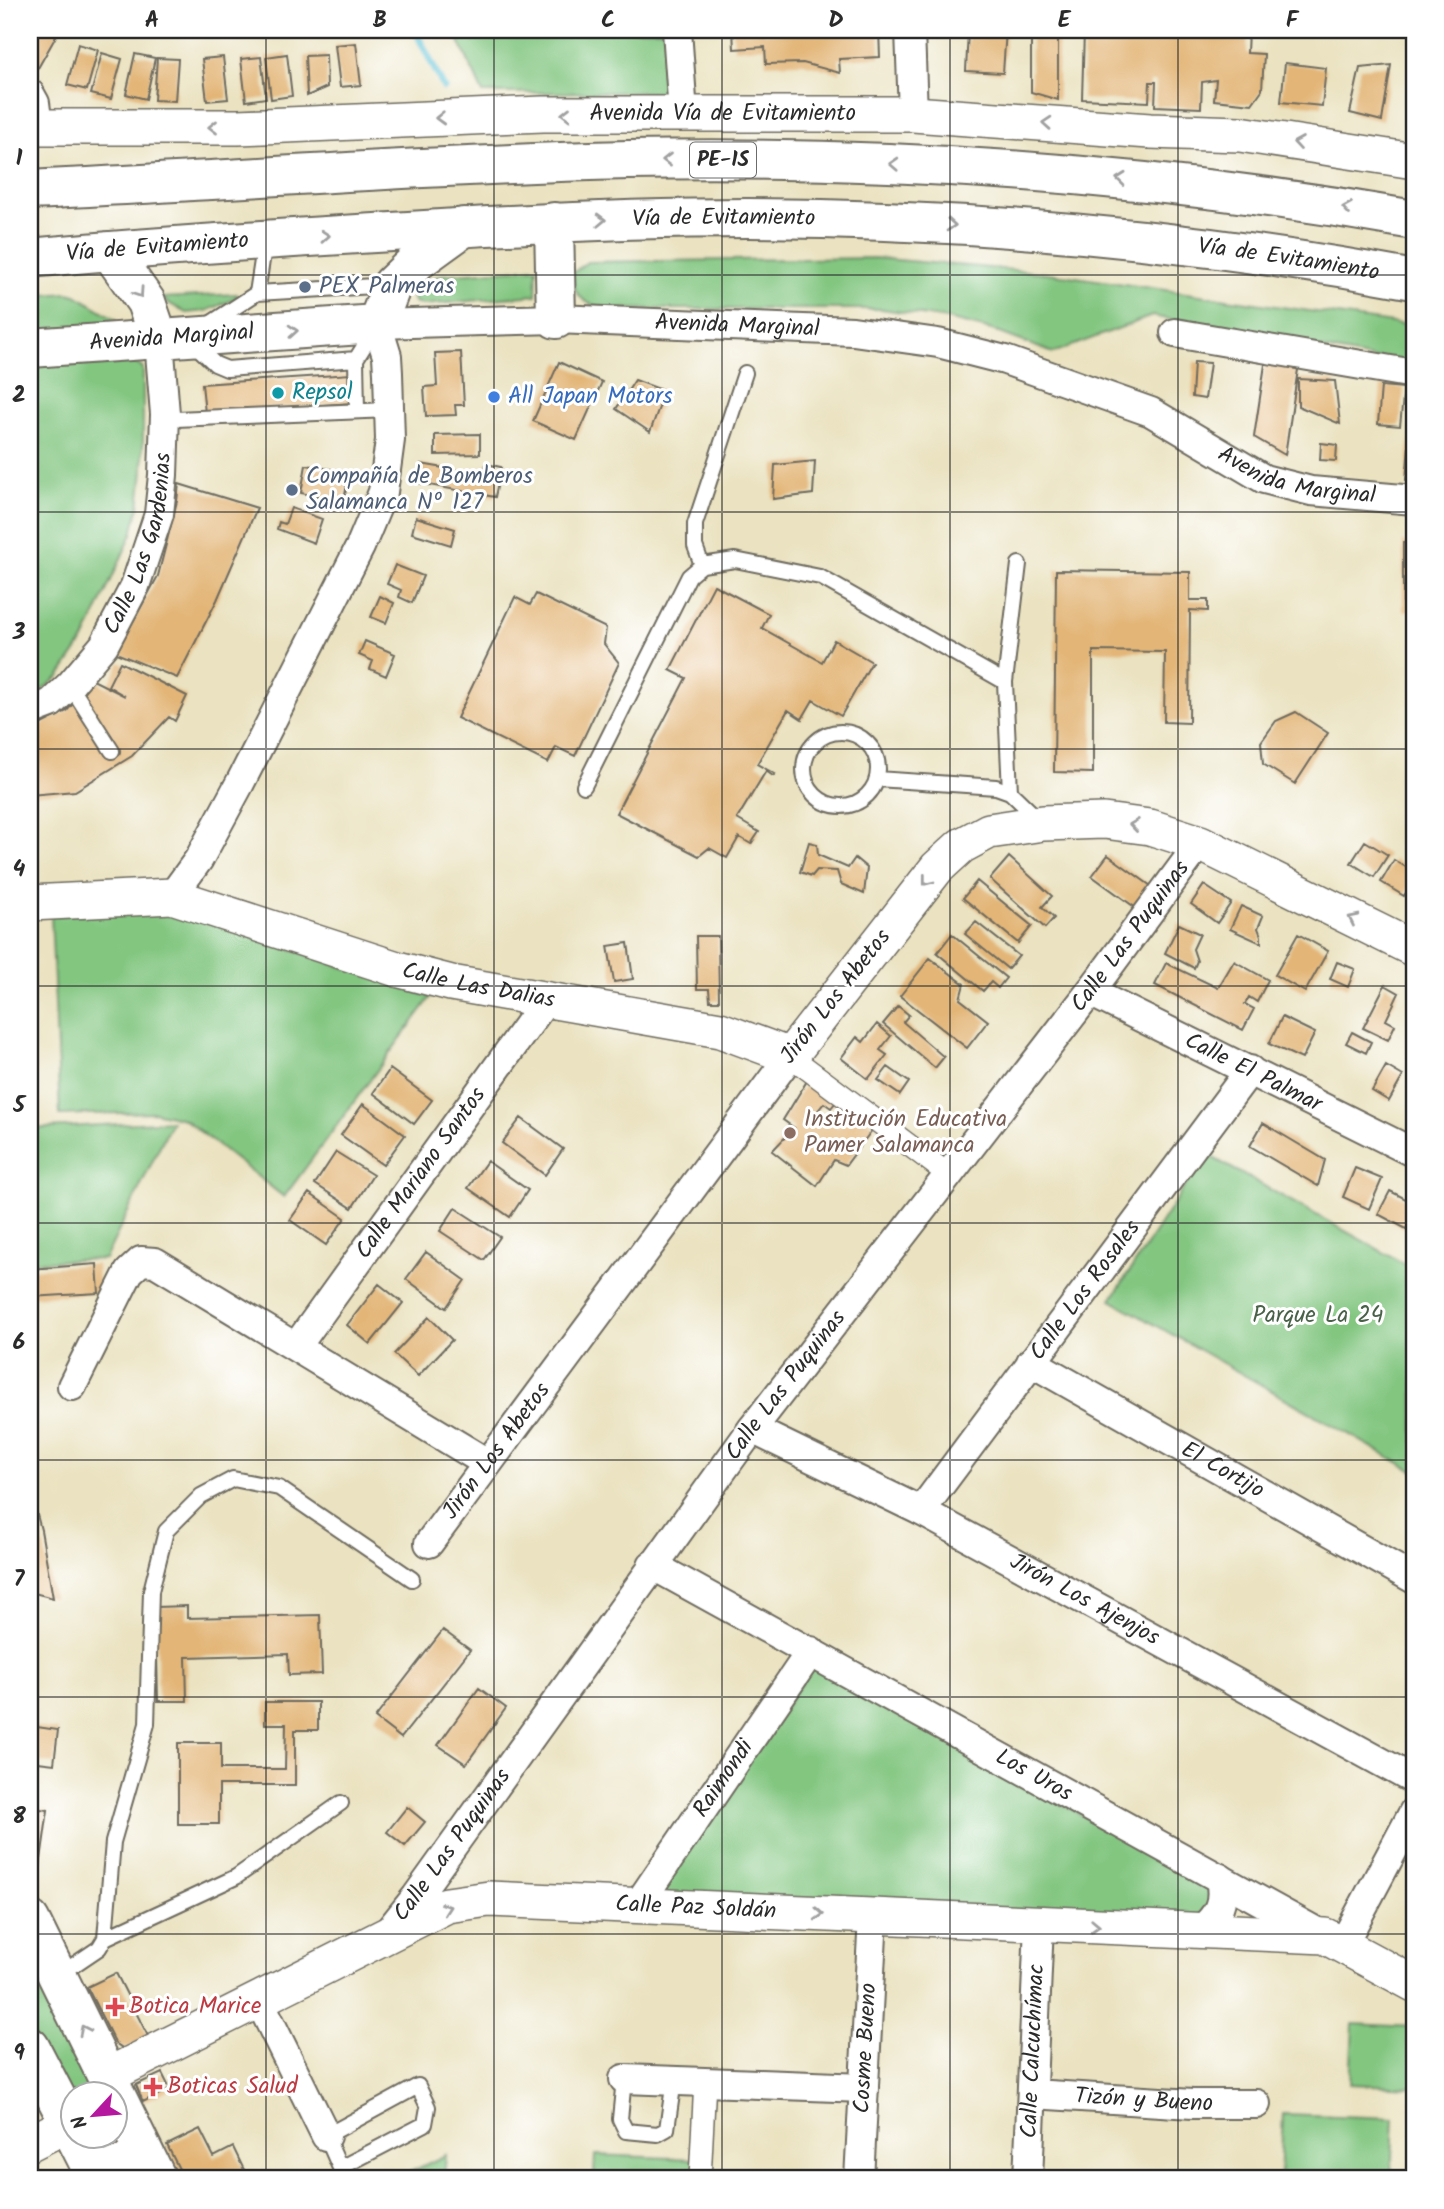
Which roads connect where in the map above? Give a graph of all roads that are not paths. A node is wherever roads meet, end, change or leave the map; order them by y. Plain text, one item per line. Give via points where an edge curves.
1 (677, 30) edge
2 (910, 30) edge
3 (683, 114) junction
4 (913, 114) junction
5 (32, 116) edge
6 (1414, 161) edge
7 (30, 190) edge
8 (1414, 220) edge
9 (554, 222) junction
10 (464, 227) junction
11 (265, 239) junction
12 (110, 251) junction
13 (30, 258) edge
14 (1414, 280) edge
15 (392, 285) junction
16 (257, 293) junction
17 (556, 318) junction
18 (377, 324) junction
19 (1175, 333) dead end
20 (174, 339) junction
21 (30, 348) edge
22 (356, 359) junction
23 (745, 373) dead end
24 (1414, 374) edge
25 (389, 410) junction
26 (357, 411) junction
27 (165, 414) junction
28 (1414, 500) edge
29 (1019, 564) dead end
30 (702, 565) junction
31 (1006, 682) junction
32 (71, 685) junction
33 (30, 711) edge
34 (113, 751) dead end
35 (877, 779) junction
36 (584, 786) dead end
37 (1010, 792) junction
38 (1043, 823) junction
39 (1200, 843) junction
40 (172, 896) junction
41 (30, 902) edge
42 (1414, 949) edge
43 (1090, 992) junction
44 (546, 1000) junction
45 (790, 1056) junction
46 (1250, 1070) junction
47 (1414, 1153) edge
48 (948, 1175) junction
49 (296, 1347) junction
50 (1031, 1363) junction
51 (72, 1385) dead end
52 (752, 1429) junction
53 (487, 1463) junction
54 (921, 1511) junction
55 (429, 1543) dead end
56 (652, 1565) junction
57 (412, 1578) dead end
58 (1414, 1579) edge
59 (811, 1651) junction
60 (1414, 1780) edge
61 (341, 1803) dead end
62 (1414, 1811) edge
63 (1220, 1878) junction
64 (637, 1906) junction
65 (873, 1916) junction
66 (30, 1920) edge
67 (1039, 1924) junction
68 (1200, 1931) junction
69 (384, 1937) junction
70 (105, 1938) junction
71 (1334, 1941) junction
72 (58, 1976) junction
73 (1414, 1984) edge
74 (259, 2000) junction
75 (30, 2047) edge
76 (624, 2079) joint
77 (108, 2080) edge
78 (674, 2080) junction
79 (705, 2081) junction
80 (130, 2083) edge
81 (864, 2088) junction
82 (1032, 2094) junction
83 (60, 2104) edge
84 (1256, 2104) dead end
85 (130, 2125) edge
86 (60, 2133) edge
87 (326, 2136) junction
88 (30, 2143) edge
89 (81, 2150) edge
90 (151, 2166) edge
91 (92, 2178) edge
92 (700, 2179) edge
93 (859, 2179) edge
94 (1028, 2179) edge

1 - 3 street
2 - 4 street
3 - 4 street, Avenida Vía de Evitamiento
3 -> 5 street, Avenida Vía de Evitamiento via 543,114 238,127
6 -> 4 street, Avenida Vía de Evitamiento via 1240,134
8 -> 7 main road, PE-1S via 1115,178 785,161 515,164
9 - 10 main road, Vía de Evitamiento
9 -> 14 main road, Vía de Evitamiento via 748,218 992,227 1259,254
9 - 17 main road
11 -> 10 main road, Vía de Evitamiento
10 - 15 main road
11 - 12 main road, Vía de Evitamiento
11 - 16 lane
12 - 13 main road, Vía de Evitamiento
12 -> 20 main road
15 - 16 lane
15 - 18 main road
16 - 20 lane
17 - 18 street, Avenida Marginal
17 - 28 street, Avenida Marginal via 852,331 938,343 1005,360 1151,412 1264,479 1311,491
20 -> 18 main road, Avenida Marginal
18 - 22 lane
18 - 25 street via 387,356
19 - 24 street
20 - 21 main road, Avenida Marginal
20 - 22 lane via 227,369
20 - 27 street, Calle Las Gardenias
22 - 26 lane
23 - 30 lane via 695,524 695,546
25 - 26 lane
25 - 40 street via 383,492 360,547 222,817
26 - 27 lane via 176,419
27 - 32 street, Calle Las Gardenias via 159,514 135,586 104,645
29 - 31 lane
30 - 31 lane via 735,560 820,577
30 - 36 lane via 689,576
31 - 37 lane
32 - 33 street, Calle Las Gardenias via 51,703
32 - 34 lane
35 - 35 lane via 864,799 853,805 829,804 818,798 805,778 807,754 823,736 848,732 869,744 876,755
35 - 37 lane via 996,786
37 - 38 lane
39 -> 38 street, Jirón Los Abetos via 1150,827 1104,821
38 -> 45 street, Jirón Los Abetos via 989,831 961,846 937,868
42 -> 39 street, Jirón Los Abetos
39 - 43 street, Calle Las Puquinas
40 - 41 street, Calle Las Dalias
40 - 44 street, Calle Las Dalias via 397,968
43 - 46 street, Calle El Palmar
43 - 48 street, Calle Las Puquinas
44 - 45 street, Calle Las Dalias via 720,1030
44 - 49 street, Calle Mariano Santos
45 - 48 street
45 - 53 street, Jirón Los Abetos
46 - 47 street, Calle El Palmar
46 - 50 street, Calle Los Rosales
48 - 52 street, Calle Las Puquinas
49 - 51 street via 155,1262 141,1261 129,1272
49 - 53 street
50 - 54 street, Calle Los Rosales
50 - 58 street, El Cortijo
52 - 54 street, Jirón Los Ajenjos
52 - 56 street, Calle Las Puquinas
53 - 55 street, Jirón Los Abetos
54 - 60 street, Jirón Los Ajenjos
56 - 59 street, Los Uros
56 - 69 street, Calle Las Puquinas
57 - 70 lane via 279,1488 233,1479 201,1496 166,1531 151,1591 147,1724 113,1842
59 - 63 street, Los Uros
59 - 64 street, Raimondi
61 - 70 lane via 236,1877
62 - 71 street
63 - 68 street via 1221,1904
63 - 71 street, Los Uros
64 -> 65 street, Calle Paz Soldán
69 -> 64 street, Calle Paz Soldán via 447,1905 489,1899
65 - 67 street, Calle Paz Soldán
65 - 81 street, Cosme Bueno
66 - 72 main road
67 -> 68 street, Calle Paz Soldán
67 - 82 street, Calle Calcuchímac
68 - 71 street, Calle Paz Soldán
69 - 74 street, Calle Paz Soldán
70 - 72 lane via 99,1948
71 - 73 street, Los Uros
77 -> 72 main road
74 - 80 street, Calle Paz Soldán
74 - 87 street
75 - 83 main road
76 - 78 street
76 - 78 lane via 620,2119 626,2131 659,2134 667,2129
78 - 79 street
79 - 81 street
79 - 92 street
81 - 93 street, Cosme Bueno
82 - 84 street, Tizón y Bueno
82 - 94 street, Calle Calcuchímac
85 - 90 main road
86 - 88 street
87 - 87 lane via 418,2086 428,2108 425,2124 340,2168
89 - 91 main road
90 - 91 street

